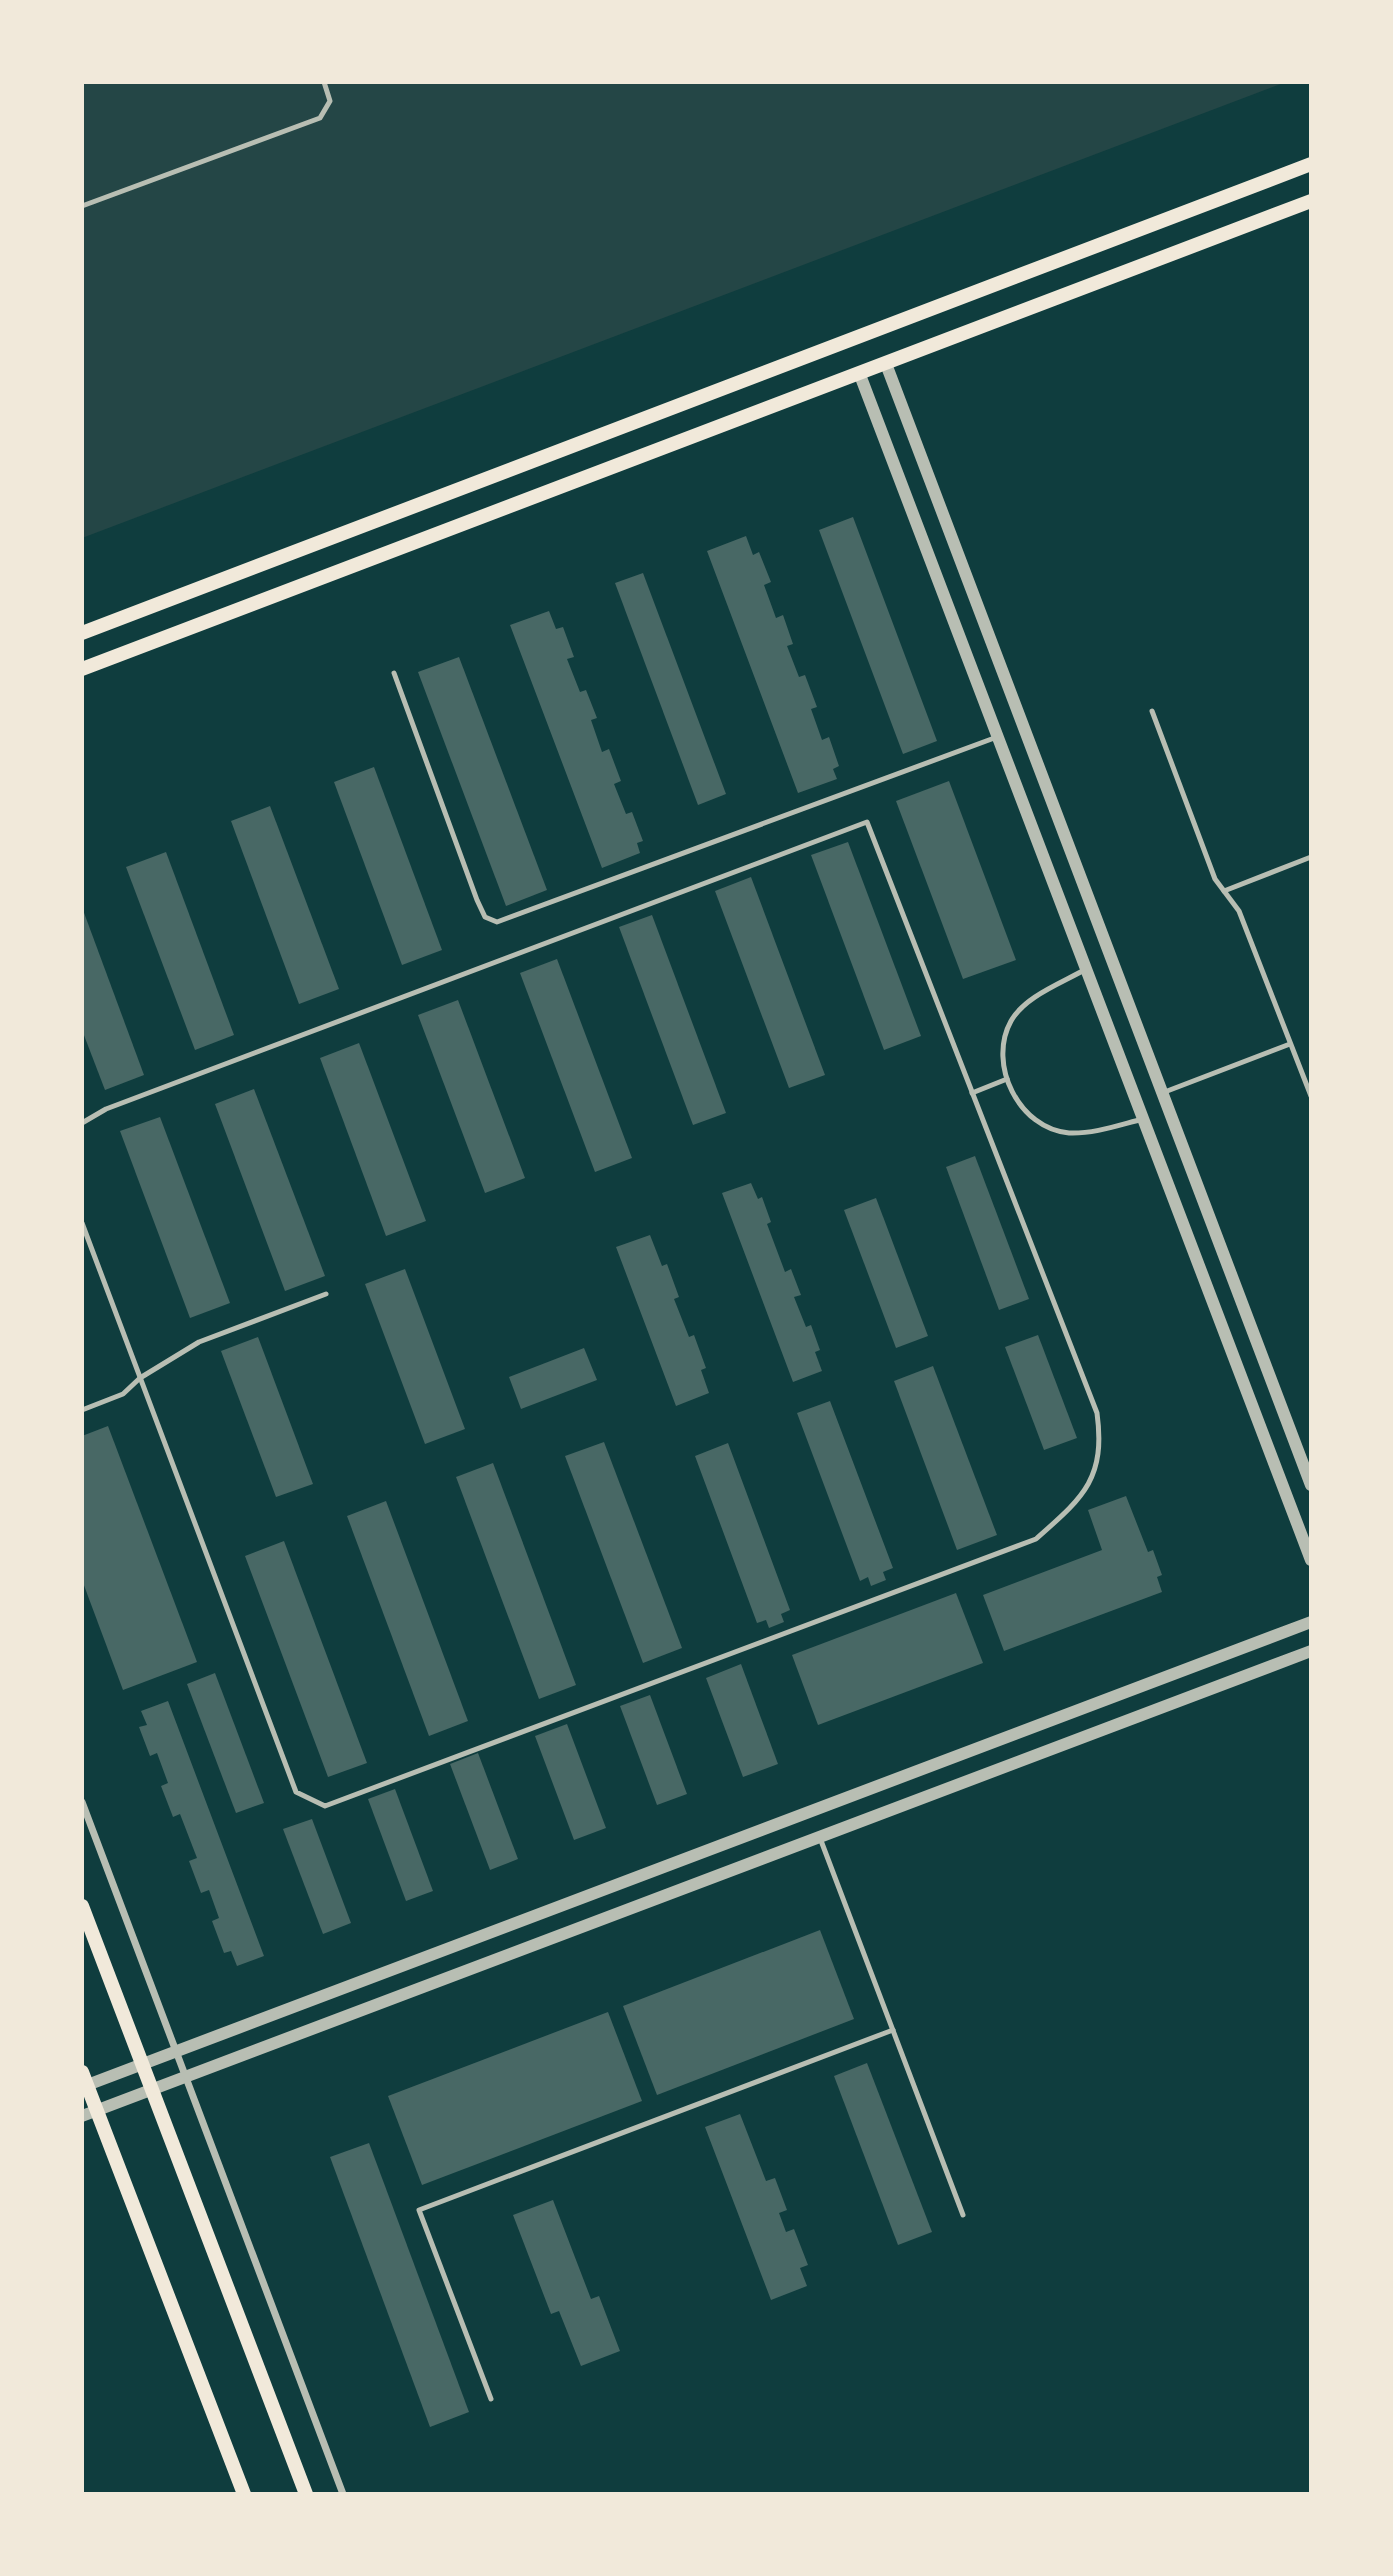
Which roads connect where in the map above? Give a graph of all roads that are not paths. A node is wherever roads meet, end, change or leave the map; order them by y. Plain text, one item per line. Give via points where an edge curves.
1 (324, 82) edge
2 (1311, 164) edge
3 (1311, 201) edge
4 (82, 206) edge
5 (886, 364) junction
6 (860, 374) junction
7 (82, 633) edge
8 (82, 669) edge
9 (394, 673) dead end
10 (1152, 711) dead end
11 (997, 737) junction
12 (1311, 857) edge
13 (1224, 891) junction
14 (1086, 969) junction
15 (1290, 1044) junction
16 (1007, 1079) junction
17 (972, 1093) junction
18 (1162, 1093) junction
19 (1311, 1096) edge
20 (1143, 1119) junction
21 (82, 1123) edge
22 (82, 1223) edge
23 (326, 1294) dead end
24 (141, 1378) junction
25 (82, 1410) edge
26 (1311, 1485) edge
27 (1311, 1560) edge
28 (1311, 1622) edge
29 (1311, 1651) edge
30 (82, 1802) edge
31 (820, 1837) junction
32 (82, 1906) edge
33 (893, 2030) junction
34 (176, 2052) junction
35 (142, 2064) junction
36 (186, 2077) junction
37 (84, 2081) edge
38 (152, 2090) junction
39 (97, 2110) junction
40 (82, 2116) edge
41 (963, 2215) dead end
42 (491, 2399) dead end
43 (244, 2494) edge
44 (306, 2494) edge
45 (343, 2494) edge

1 - 4 lane via 330,101 320,118
2 - 7 main road
3 - 5 main road
5 - 6 main road
5 - 18 street
6 - 8 main road
6 - 11 street
9 - 11 lane via 477,900 485,917 497,922
10 - 13 lane via 1215,879
11 - 14 street
12 - 13 lane
13 - 15 lane via 1239,911
14 - 16 lane via 1036,997 1011,1020 1002,1052
14 - 20 street
15 - 18 lane
15 - 19 lane
16 - 17 lane
16 - 20 lane via 1020,1105 1040,1125 1067,1133
17 - 21 lane via 867,822 106,1109
17 - 24 lane via 1097,1413 1096,1466 1081,1499 1036,1539 325,1806 296,1792
18 - 26 street
20 - 27 street
22 - 24 lane
23 - 24 lane via 199,1342
24 - 25 lane via 123,1394
28 - 34 street
29 - 31 street
30 - 34 street
31 - 33 lane
31 - 36 street
32 - 35 main road
33 - 41 lane
33 - 42 lane via 419,2210
34 - 35 street
34 - 36 street
35 - 37 street
35 - 38 main road
36 - 38 street
36 - 45 street
37 - 39 main road
38 - 39 street
38 - 44 main road
39 - 40 street
39 - 43 main road

